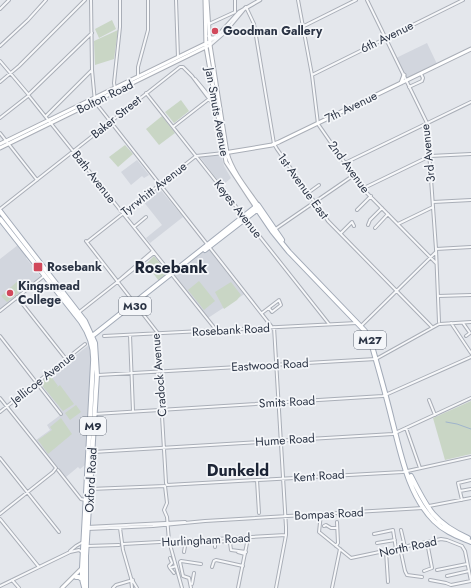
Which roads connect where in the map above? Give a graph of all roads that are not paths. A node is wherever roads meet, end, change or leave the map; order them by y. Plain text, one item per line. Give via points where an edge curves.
1 (9, 0) edge
2 (46, 0) edge
3 (85, 0) edge
4 (91, 0) edge
5 (120, 0) edge
6 (148, 0) edge
7 (176, 0) edge
8 (206, 0) edge
9 (236, 0) edge
10 (260, 0) edge
11 (298, 0) edge
12 (356, 0) edge
13 (366, 0) edge
14 (463, 0) edge
15 (0, 8) edge
16 (246, 8) junction
17 (248, 11) junction
18 (235, 12) junction
19 (242, 12) junction
20 (233, 19) junction
21 (208, 24) junction
22 (303, 26) junction
23 (92, 33) junction
24 (208, 34) junction
25 (215, 38) junction
26 (386, 38) junction
27 (208, 45) junction
28 (0, 46) edge
29 (471, 49) edge
30 (201, 50) junction
31 (207, 55) junction
32 (178, 58) junction
33 (0, 61) edge
34 (92, 70) junction
35 (11, 74) junction
36 (421, 74) junction
37 (312, 75) junction
38 (404, 76) junction
39 (138, 77) junction
40 (406, 81) junction
41 (0, 82) edge
42 (400, 84) junction
43 (115, 88) junction
44 (410, 88) junction
45 (146, 94) junction
46 (29, 95) junction
47 (215, 95) junction
48 (209, 98) junction
49 (95, 100) junction
50 (471, 102) edge
51 (216, 108) junction
52 (46, 116) junction
53 (0, 118) edge
54 (50, 122) junction
55 (111, 122) junction
56 (427, 123) junction
57 (318, 124) junction
58 (173, 127) junction
59 (0, 133) edge
60 (7, 142) junction
61 (0, 144) edge
62 (274, 144) junction
63 (0, 148) edge
64 (74, 151) junction
65 (226, 153) junction
66 (471, 154) edge
67 (196, 156) junction
68 (430, 156) junction
69 (345, 163) junction
70 (354, 175) junction
71 (37, 180) junction
72 (159, 185) junction
73 (319, 185) dead end
74 (363, 189) junction
75 (308, 193) junction
76 (371, 196) junction
77 (471, 200) edge
78 (315, 202) junction
79 (433, 202) junction
80 (258, 207) junction
81 (433, 207) junction
82 (382, 208) junction
83 (0, 210) edge
84 (357, 210) dead end
85 (123, 213) junction
86 (388, 214) junction
87 (146, 217) dead end
88 (244, 217) junction
89 (0, 219) edge
90 (398, 224) junction
91 (368, 225) dead end
92 (354, 226) dead end
93 (134, 227) junction
94 (375, 228) dead end
95 (273, 230) junction
96 (341, 233) junction
97 (87, 241) joint
98 (208, 246) junction
99 (471, 248) edge
100 (436, 251) junction
101 (154, 252) junction
102 (430, 257) junction
103 (436, 263) junction
104 (45, 274) junction
105 (172, 275) junction
106 (117, 282) junction
107 (396, 291) junction
108 (471, 295) edge
109 (438, 296) junction
110 (18, 297) junction
111 (136, 304) junction
112 (269, 308) junction
113 (0, 311) edge
114 (78, 314) junction
115 (262, 314) junction
116 (440, 322) junction
117 (463, 322) junction
118 (471, 322) edge
119 (451, 323) junction
120 (329, 324) junction
121 (359, 324) junction
122 (273, 327) junction
123 (432, 327) junction
124 (217, 331) junction
125 (471, 333) edge
126 (158, 334) junction
127 (130, 335) junction
128 (0, 336) edge
129 (104, 336) dead end
130 (466, 336) dead end
131 (92, 338) junction
132 (85, 344) dead end
133 (471, 353) edge
134 (471, 357) edge
135 (66, 359) junction
136 (376, 359) junction
137 (277, 365) junction
138 (159, 372) junction
139 (131, 374) junction
140 (94, 375) junction
141 (37, 383) junction
142 (386, 395) junction
143 (0, 398) edge
144 (471, 398) edge
145 (429, 400) dead end
146 (279, 403) junction
147 (7, 406) junction
148 (162, 410) junction
149 (133, 411) junction
150 (0, 412) edge
151 (61, 414) dead end
152 (92, 414) junction
153 (435, 415) junction
154 (406, 428) junction
155 (396, 433) junction
156 (281, 440) junction
157 (163, 448) junction
158 (91, 452) junction
159 (0, 458) edge
160 (471, 458) edge
161 (420, 468) junction
162 (58, 470) dead end
163 (407, 471) junction
164 (284, 478) junction
165 (257, 480) junction
166 (471, 480) edge
167 (166, 485) junction
168 (471, 489) edge
169 (88, 491) junction
170 (460, 491) junction
171 (27, 492) junction
172 (471, 498) edge
173 (462, 500) junction
174 (420, 501) junction
175 (87, 503) junction
176 (425, 507) junction
177 (416, 508) junction
178 (259, 513) dead end
179 (0, 514) edge
180 (321, 514) junction
181 (286, 516) junction
182 (0, 519) edge
183 (337, 522) dead end
184 (168, 524) junction
185 (324, 526) dead end
186 (120, 527) junction
187 (86, 528) junction
188 (338, 528) junction
189 (401, 530) dead end
190 (59, 532) dead end
191 (374, 534) dead end
192 (286, 535) junction
193 (248, 538) junction
194 (469, 539) edge
195 (186, 540) junction
196 (395, 540) junction
197 (169, 541) junction
198 (427, 542) junction
199 (377, 543) dead end
200 (85, 544) junction
201 (121, 544) junction
202 (336, 546) junction
203 (462, 546) junction
204 (75, 547) junction
205 (215, 547) dead end
206 (405, 547) junction
207 (400, 548) junction
208 (340, 549) junction
209 (396, 549) junction
210 (77, 551) junction
211 (386, 551) junction
212 (70, 552) junction
213 (82, 552) junction
214 (184, 552) dead end
215 (245, 553) junction
216 (170, 558) dead end
217 (201, 564) dead end
218 (467, 564) junction
219 (243, 566) junction
220 (39, 567) junction
221 (212, 567) dead end
222 (170, 568) junction
223 (177, 569) junction
224 (182, 569) junction
225 (83, 570) junction
226 (437, 570) dead end
227 (424, 571) dead end
228 (469, 571) junction
229 (194, 573) dead end
230 (174, 574) dead end
231 (447, 576) dead end
232 (76, 577) junction
233 (422, 577) dead end
234 (82, 579) junction
235 (132, 579) junction
236 (0, 580) edge
237 (12, 580) junction
238 (430, 580) dead end
239 (471, 581) edge
240 (388, 582) dead end
241 (3, 584) junction
242 (0, 586) edge
243 (191, 587) edge
244 (19, 588) edge
245 (64, 588) edge
246 (85, 588) edge
247 (113, 588) edge
248 (132, 588) edge
249 (137, 588) edge
250 (182, 588) edge
251 (238, 588) edge
252 (276, 588) edge
253 (332, 588) edge

1 - 15 street
2 - 28 street
3 - 35 street
4 - 23 street
5 - 43 street
6 - 39 street via 148,30 138,67
7 - 32 street
8 - 21 main road, Jan Smuts Avenue / M27
8 - 27 main road, Jan Smuts Avenue / M27
9 - 18 street
10 - 16 street
11 - 22 street, 2nd Avenue
12 - 22 street
13 - 26 street, 3rd Avenue
14 - 26 street, 6th Avenue
16 - 17 street, 1st Avenue East
16 - 19 street
16 - 20 street
17 - 19 street
17 - 62 street, 1st Avenue East via 256,33
18 - 20 street
18 - 21 street
19 - 27 street via 221,36
20 - 25 street
21 - 24 main road, Jan Smuts Avenue / M27
22 - 37 street, 2nd Avenue
23 - 34 street
23 - 46 street
24 - 25 main road
24 - 27 main road, Jan Smuts Avenue / M27
25 - 27 street
26 - 37 street, 6th Avenue
26 - 38 street, 3rd Avenue
27 - 30 main road, Bolton Road
27 - 31 main road, Jan Smuts Avenue / M27
27 - 32 main road, Bolton Road
27 - 47 main road, Jan Smuts Avenue / M27
29 - 36 main road, 7th Avenue
30 - 31 main road
30 - 49 main road, Bolton Road
31 - 47 main road, Jan Smuts Avenue / M27
32 - 39 main road, Bolton Road
33 - 35 street, Bath Avenue
34 - 49 street
34 - 52 street
35 - 41 street
35 - 46 street, Bath Avenue
36 - 40 main road, 7th Avenue
36 - 44 street via 422,81
37 - 57 street, 2nd Avenue
38 - 40 street, 3rd Avenue
38 - 42 main road
39 - 43 main road, Bolton Road
40 - 42 main road, 7th Avenue
40 - 44 street, 3rd Avenue
42 - 57 main road, 7th Avenue
43 - 49 main road, Bolton Road
44 - 56 street, 3rd Avenue
45 - 48 street, Baker Street via 183,67
45 - 55 street, Baker Street
45 - 58 street, Keyes Avenue
46 - 52 street, Bath Avenue
46 - 53 street
47 - 48 street
47 - 51 main road, Jan Smuts Avenue / M27
47 - 65 main road, Jan Smuts Avenue / M27
48 - 51 street
48 - 58 street
49 - 54 main road, Bolton Road
49 - 55 street
50 - 56 street
51 - 65 main road, Jan Smuts Avenue / M27
52 - 54 street, Bath Avenue
54 - 60 main road, Bolton Road
54 - 64 street, Bath Avenue
55 - 64 street, Baker Street
55 - 72 street
56 - 68 street, 3rd Avenue
56 - 69 street
57 - 62 main road, 7th Avenue
57 - 69 street, 2nd Avenue
58 - 67 street, Keyes Avenue
59 - 60 street
60 - 61 main road, Bolton Road
60 - 63 main road, Bolton Road
60 - 71 street
62 - 65 main road, 7th Avenue
62 - 75 street, 1st Avenue East
64 - 71 street, Baker Street
64 - 85 street, Bath Avenue
65 - 67 street, Tyrwhitt Avenue
65 - 80 main road, Jan Smuts Avenue / M27 via 229,168
66 - 68 street
67 - 72 street, Tyrwhitt Avenue
67 - 88 street, Keyes Avenue
68 - 74 street
68 - 79 street, 3rd Avenue
69 - 70 street, 2nd Avenue
70 - 74 street, 2nd Avenue
70 - 78 street
71 - 83 street, Baker Street
72 - 85 street, Tyrwhitt Avenue
72 - 98 street
73 - 75 street
74 - 76 street, 2nd Avenue
75 - 78 street, 1st Avenue East
76 - 82 street, 2nd Avenue
76 - 84 street
77 - 79 street
78 - 95 street
78 - 96 street, 1st Avenue East via 328,221
79 - 81 street, 3rd Avenue
80 - 88 main road, M30
80 - 95 main road, Jan Smuts Avenue / M27
81 - 90 street
81 - 100 street, 3rd Avenue
82 - 86 street, 2nd Avenue
82 - 91 street
83 - 104 main road, Oxford Road / M9
85 - 93 street, Bath Avenue
85 - 97 street, Tyrwhitt Avenue
86 - 90 street, 2nd Avenue
86 - 94 street
87 - 93 street
88 - 98 main road, M30
88 - 120 street, Keyes Avenue
89 - 104 main road, Oxford Road / M9
90 - 102 street, 2nd Avenue
92 - 96 street via 352,222
93 - 101 street, Bath Avenue
95 - 121 main road, Jan Smuts Avenue / M27 via 289,252
96 - 107 street, 1st Avenue East
97 - 106 street, Cradock Avenue
98 - 105 main road, M30
98 - 115 street
99 - 100 street
100 - 102 street
100 - 103 street, 3rd Avenue
101 - 105 street, Bath Avenue
101 - 106 street
102 - 103 street, 2nd Avenue
102 - 107 street
103 - 109 street, 3rd Avenue
104 - 110 street
104 - 114 main road, Oxford Road / M9
105 - 111 main road, M30
105 - 124 street, Bath Avenue
106 - 111 street, Cradock Avenue
106 - 114 street
107 - 121 street
107 - 123 street, 1st Avenue East
108 - 109 street
109 - 116 street, 3rd Avenue
110 - 113 street
110 - 135 street
111 - 126 street, Cradock Avenue
111 - 131 main road, M30
112 - 112 street via 272,312 281,303 279,300
112 - 115 street
114 - 131 main road, Oxford Road / M9
115 - 122 street
116 - 119 street
116 - 123 street, Eastwood Road
117 - 118 street
117 - 119 street
117 - 125 street
119 - 133 street
120 - 121 street, Rosebank Road
120 - 122 street, Rosebank Road
121 - 136 main road, Jan Smuts Avenue / M27 via 370,340
122 - 124 street, Rosebank Road
122 - 137 street
123 - 136 street, Eastwood Road
124 - 126 street, Rosebank Road
125 - 130 street
126 - 127 street, Rosebank Road
126 - 138 street, Cradock Avenue
127 - 129 street, Rosebank Road
127 - 139 street
128 - 141 street
131 - 140 main road, Oxford Road / M9 via 97,355
132 - 135 street, Jellicoe Avenue
134 - 142 street, Smits Road
135 - 141 street, Jellicoe Avenue
136 - 137 street, Eastwood Road
136 - 142 main road, Jan Smuts Avenue / M27
137 - 138 street, Eastwood Road
137 - 146 street
138 - 139 street, Eastwood Road
138 - 148 street, Cradock Avenue
139 - 140 street, Eastwood Road
139 - 149 street
140 - 152 main road, Oxford Road / M9
141 - 147 street, Jellicoe Avenue
141 - 151 street
142 - 146 street, Smits Road
142 - 155 main road, Jan Smuts Avenue / M27
143 - 147 street
144 - 153 street, Hume Road
145 - 153 street
146 - 148 street, Smits Road
146 - 156 street
147 - 150 street, Jellicoe Avenue
147 - 171 street via 56,469
148 - 149 street, Smits Road
148 - 157 street, Cradock Avenue
149 - 152 street, Smits Road
152 - 158 main road, Oxford Road / M9
153 - 154 street, Hume Road
154 - 155 street, Hume Road
154 - 161 street
155 - 156 street, Hume Road
155 - 163 main road, Jan Smuts Avenue / M27
156 - 157 street, Hume Road
156 - 164 street
157 - 158 street, Hume Road
157 - 167 street, Cradock Avenue
158 - 169 main road, Oxford Road / M9
159 - 171 street
160 - 161 street, Kent Road
161 - 163 street, Kent Road
162 - 175 street
163 - 164 street, Kent Road
163 - 174 main road, Jan Smuts Avenue / M27
163 - 176 main road, Jan Smuts Avenue / M27
164 - 165 street, Kent Road
164 - 181 street
165 - 167 street, Kent Road
165 - 178 street
166 - 170 street via 459,482
167 - 169 street, Kent Road
167 - 184 street, Cradock Avenue via 167,503 164,510
168 - 170 street
169 - 175 main road, Oxford Road / M9
170 - 173 street
171 - 179 street
171 - 190 street
172 - 173 street, Bompas Road
173 - 176 street, Bompas Road
174 - 176 main road, Jan Smuts Avenue / M27
174 - 177 main road
175 - 187 main road, Oxford Road / M9
176 - 177 street, Bompas Road
176 - 194 main road, Jan Smuts Avenue / M27 via 445,526
177 - 180 street, Bompas Road
180 - 181 street, Bompas Road
180 - 202 street, North Road via 319,532
181 - 184 street, Bompas Road
181 - 192 street
182 - 220 street
183 - 188 street
184 - 186 street, Bompas Road
184 - 197 street, Cradock Avenue
185 - 188 street
186 - 187 street, Bompas Road
186 - 201 street
187 - 200 main road, Oxford Road / M9
188 - 202 street
189 - 206 street
191 - 196 street via 394,530
192 - 193 street, Hurlingham Road
192 - 252 street
193 - 195 street, Hurlingham Road
193 - 215 street
194 - 203 street
195 - 197 street, Hurlingham Road
195 - 214 street
196 - 199 street
196 - 209 street
197 - 201 street, Hurlingham Road
197 - 223 street, Cradock Avenue
198 - 203 street, North Road via 444,539
198 - 206 street, North Road
198 - 227 street via 432,568
200 - 201 street, Hurlingham Road
200 - 204 street
200 - 213 main road, Oxford Road / M9
200 - 225 main road, Oxford Road / M9
201 - 235 street
202 - 208 street, North Road
203 - 218 street
204 - 210 street
204 - 212 street
205 - 215 street via 215,542 228,541 231,550
206 - 207 street, North Road
207 - 209 street, North Road
207 - 233 street via 407,575
208 - 211 street, North Road via 352,558
208 - 253 street
209 - 211 street, North Road
210 - 212 street
210 - 213 street
211 - 240 street
212 - 220 street
213 - 225 main road, Oxford Road / M9
215 - 219 street
216 - 222 street
217 - 224 street via 181,560
218 - 226 street
218 - 228 street
219 - 221 street via 216,560
219 - 251 street
220 - 237 street
222 - 223 street
222 - 230 street
223 - 224 street
223 - 250 street, Cradock Avenue
224 - 243 street
225 - 232 main road
225 - 234 main road, Oxford Road / M9
225 - 245 main road
225 - 246 main road, Oxford Road / M9
228 - 231 street
228 - 239 street
229 - 243 street
232 - 234 main road
232 - 245 main road
234 - 246 main road, Oxford Road / M9
235 - 247 street
235 - 248 street
235 - 249 street
236 - 241 street
237 - 241 street
237 - 244 street
238 - 239 street via 451,585
241 - 242 street

